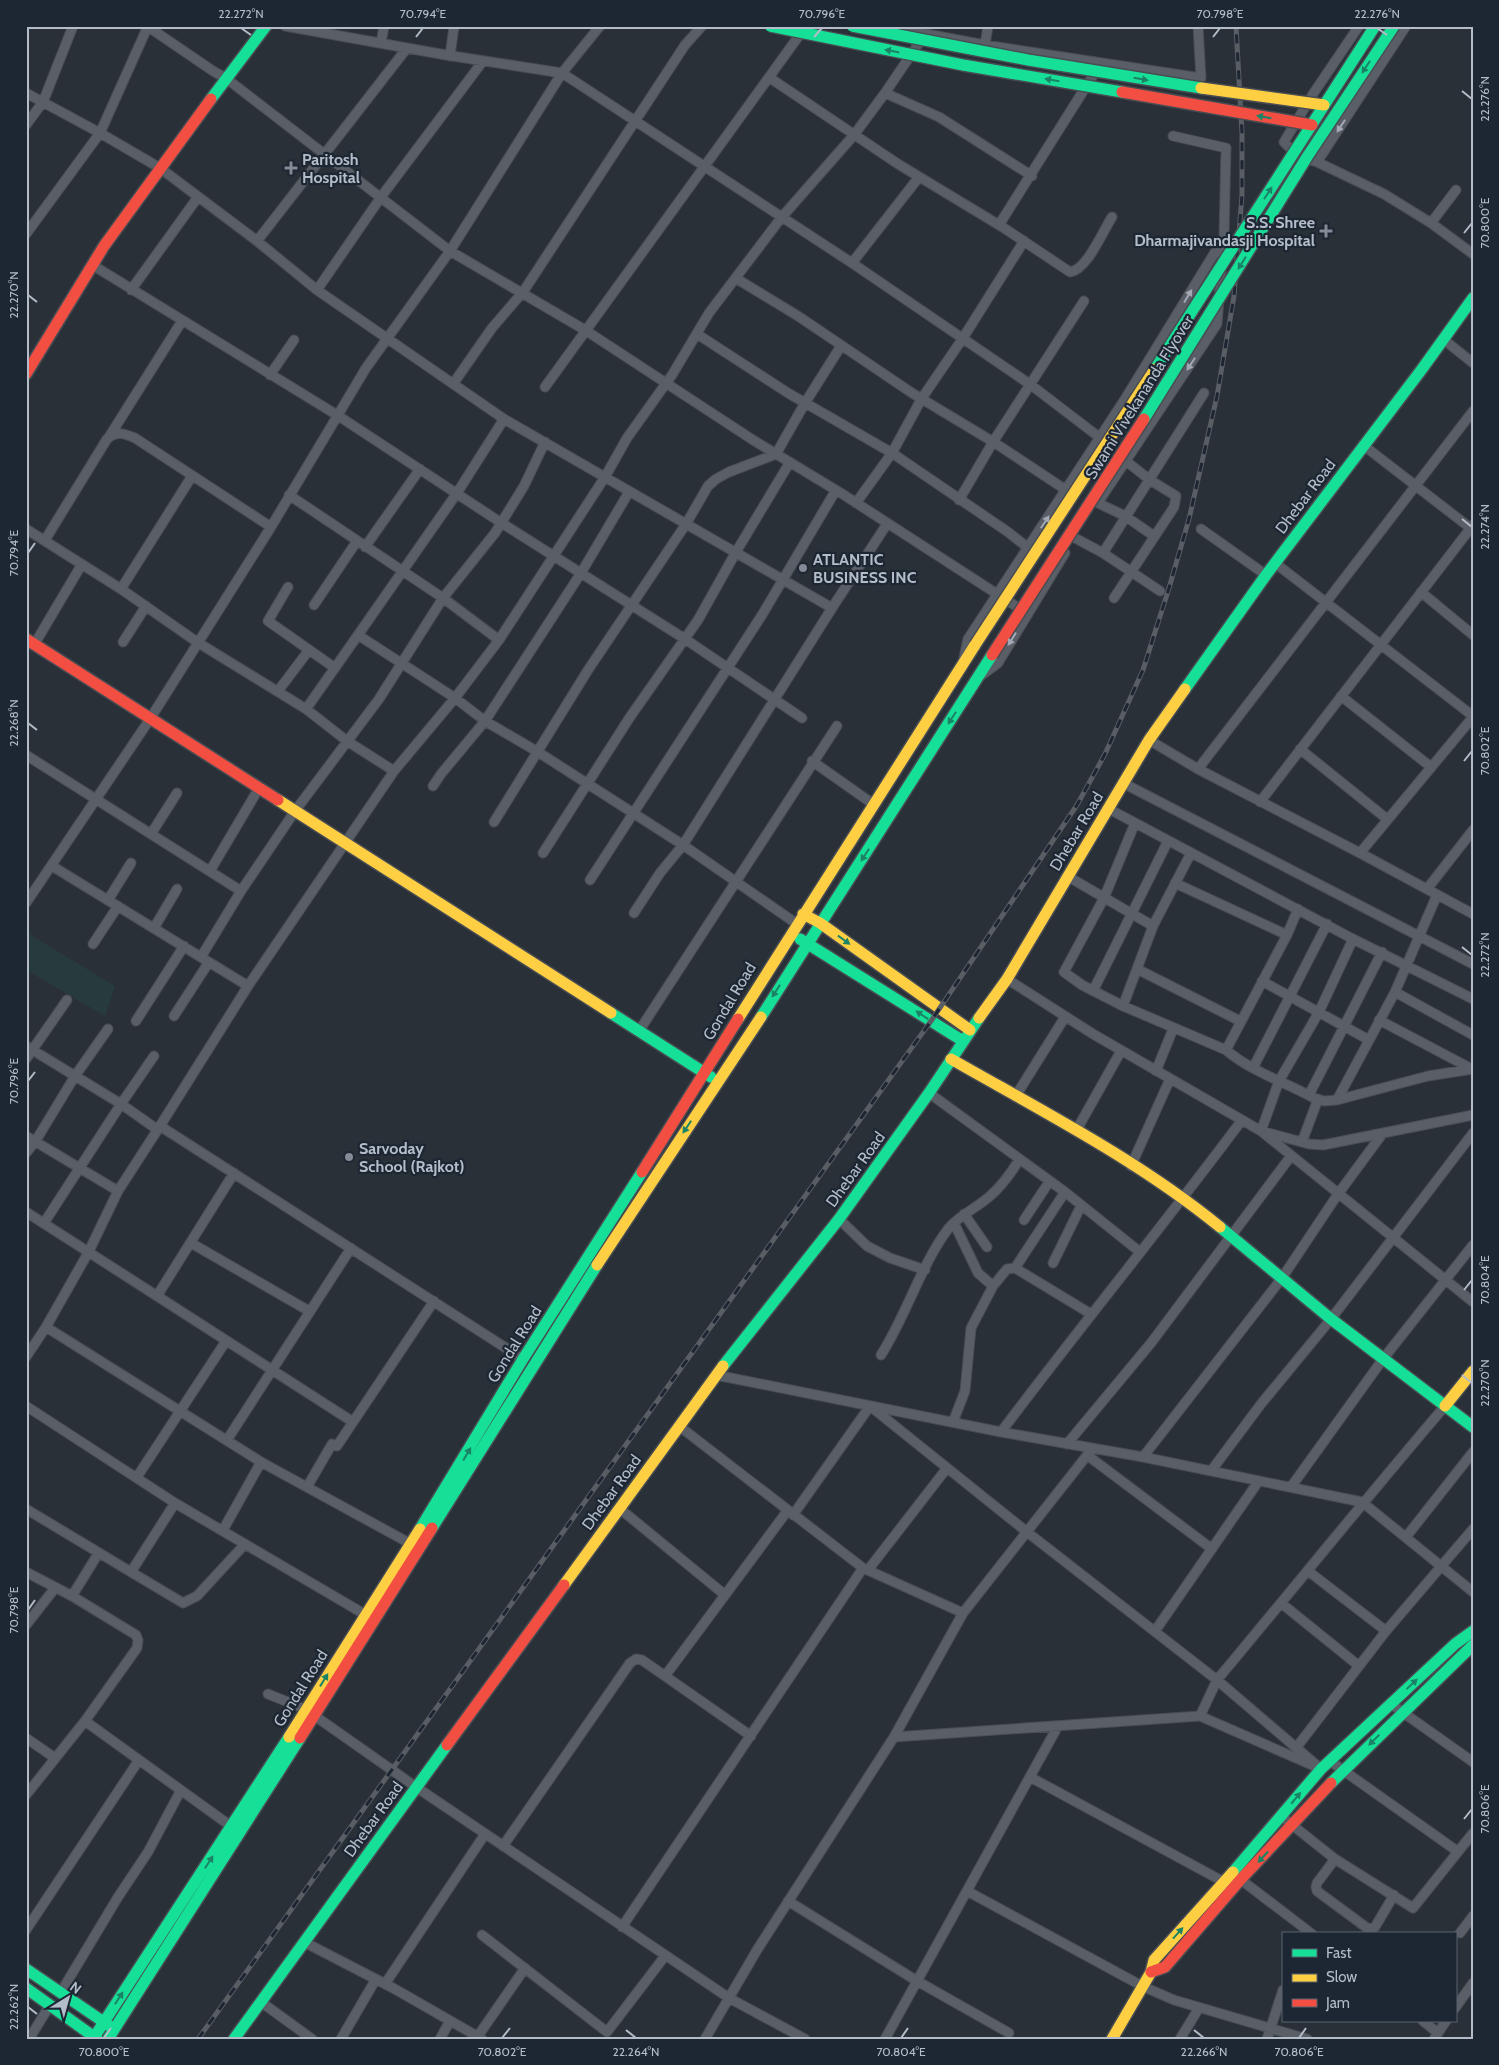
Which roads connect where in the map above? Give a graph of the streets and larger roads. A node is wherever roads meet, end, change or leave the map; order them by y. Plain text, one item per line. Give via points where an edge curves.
1 (73, 26) edge
2 (147, 26) edge
3 (266, 26) edge
4 (286, 26) edge
5 (384, 26) edge
6 (454, 26) edge
7 (600, 26) edge
8 (702, 26) edge
9 (770, 26) edge
10 (806, 26) edge
11 (852, 26) edge
12 (884, 26) edge
13 (988, 26) edge
14 (1198, 26) edge
15 (1359, 26) edge
16 (1375, 26) edge
17 (1401, 27) edge
18 (906, 28) edge
19 (925, 34) junction
20 (381, 43) junction
21 (985, 45) junction
22 (407, 48) junction
23 (450, 56) junction
24 (484, 61) junction
25 (1101, 63) junction
26 (562, 73) junction
27 (770, 78) junction
28 (228, 79) junction
29 (886, 93) junction
30 (26, 94) edge
31 (43, 102) junction
32 (1324, 105) junction
33 (1337, 111) junction
34 (635, 121) junction
35 (26, 124) edge
36 (1312, 125) junction
37 (1324, 132) junction
38 (100, 133) junction
39 (854, 134) junction
40 (1173, 136) dead end
41 (323, 154) junction
42 (1317, 162) junction
43 (160, 168) junction
44 (706, 168) junction
45 (1032, 176) junction
46 (919, 177) junction
47 (1456, 190) dead end
48 (198, 197) junction
49 (380, 198) junction
50 (1112, 217) dead end
51 (782, 218) junction
52 (1431, 223) junction
53 (999, 225) junction
54 (26, 234) edge
55 (1224, 236) junction
56 (256, 241) junction
57 (1024, 242) junction
58 (450, 251) junction
59 (1473, 254) edge
60 (852, 263) junction
61 (94, 266) junction
62 (737, 279) junction
63 (131, 290) junction
64 (317, 290) junction
65 (523, 292) junction
66 (1473, 298) edge
67 (1084, 301) dead end
68 (182, 321) junction
69 (585, 330) junction
70 (697, 334) junction
71 (963, 338) junction
72 (1443, 339) junction
73 (294, 340) dead end
74 (388, 340) junction
75 (842, 346) junction
76 (1473, 363) edge
77 (26, 374) edge
78 (270, 375) junction
79 (452, 384) junction
80 (665, 384) junction
81 (1031, 385) junction
82 (545, 387) dead end
83 (1204, 393) dead end
84 (922, 398) junction
85 (805, 403) junction
86 (1473, 411) edge
87 (337, 415) junction
88 (504, 419) junction
89 (1099, 438) junction
90 (107, 439) junction
91 (545, 442) junction
92 (993, 442) junction
93 (1363, 445) junction
94 (892, 453) junction
95 (776, 454) junction
96 (1126, 461) junction
97 (790, 462) junction
98 (420, 469) junction
99 (192, 476) junction
100 (605, 477) junction
101 (1150, 480) junction
102 (1416, 485) junction
103 (836, 490) junction
104 (1066, 490) junction
105 (629, 492) junction
106 (457, 493) junction
107 (289, 495) junction
108 (959, 500) junction
109 (856, 503) junction
110 (1098, 503) junction
111 (1125, 516) junction
112 (500, 522) junction
113 (686, 524) junction
114 (887, 524) junction
115 (271, 527) junction
116 (1472, 527) edge
117 (26, 529) edge
118 (1201, 529) dead end
119 (1154, 536) junction
120 (1074, 538) junction
121 (45, 540) junction
122 (361, 544) junction
123 (1027, 547) junction
124 (736, 552) junction
125 (1103, 553) junction
126 (553, 555) junction
127 (1275, 563) junction
128 (82, 564) junction
129 (402, 571) junction
130 (1131, 571) junction
131 (581, 573) junction
132 (1266, 575) junction
133 (783, 581) junction
134 (288, 587) dead end
135 (121, 589) junction
136 (1160, 591) dead end
137 (1421, 592) junction
138 (997, 595) junction
139 (443, 598) junction
140 (1114, 598) dead end
141 (1326, 602) junction
142 (314, 605) dead end
143 (631, 605) junction
144 (146, 606) junction
145 (832, 608) junction
146 (1028, 614) junction
147 (358, 635) junction
148 (1473, 635) edge
149 (686, 639) junction
150 (498, 640) junction
151 (30, 642) edge
152 (123, 642) dead end
153 (197, 642) junction
154 (1380, 645) junction
155 (309, 650) junction
156 (401, 662) junction
157 (962, 666) junction
158 (727, 667) junction
159 (335, 668) junction
160 (979, 677) junction
161 (278, 691) junction
162 (1341, 696) junction
163 (456, 698) junction
164 (776, 698) junction
165 (306, 708) junction
166 (1473, 717) edge
167 (150, 718) junction
168 (802, 718) dead end
169 (485, 721) junction
170 (837, 726) dead end
171 (1149, 740) junction
172 (347, 741) junction
173 (1300, 749) junction
174 (538, 752) junction
175 (26, 755) edge
176 (812, 761) junction
177 (1431, 767) junction
178 (1198, 769) junction
179 (394, 771) junction
180 (1123, 783) junction
181 (586, 784) junction
182 (434, 786) dead end
183 (259, 788) junction
184 (177, 793) dead end
185 (96, 799) junction
186 (1260, 802) junction
187 (873, 804) junction
188 (1109, 809) junction
189 (295, 811) junction
190 (634, 814) junction
191 (1387, 819) junction
192 (494, 822) dead end
193 (1135, 823) junction
194 (1473, 830) edge
195 (151, 834) junction
196 (1168, 841) junction
197 (346, 843) junction
198 (683, 845) junction
199 (543, 853) dead end
200 (1191, 853) junction
201 (1360, 853) junction
202 (131, 863) dead end
203 (52, 866) junction
204 (210, 871) junction
205 (1067, 876) junction
206 (590, 880) dead end
207 (736, 882) junction
208 (1175, 882) junction
209 (1427, 888) junction
210 (177, 889) dead end
211 (241, 892) junction
212 (1437, 895) junction
213 (1104, 898) junction
214 (108, 900) junction
215 (26, 903) edge
216 (118, 906) junction
217 (1298, 909) junction
218 (634, 913) dead end
219 (803, 914) junction
220 (1132, 914) junction
221 (1473, 914) edge
222 (820, 923) junction
223 (1327, 924) junction
224 (1153, 926) junction
225 (154, 928) junction
226 (794, 929) junction
227 (1287, 935) junction
228 (1420, 937) junction
229 (1353, 939) junction
230 (808, 942) junction
231 (93, 944) dead end
232 (184, 946) junction
233 (1382, 952) junction
234 (205, 959) junction
235 (1473, 964) edge
236 (1408, 966) junction
237 (1137, 970) junction
238 (1007, 979) junction
239 (1262, 981) junction
240 (248, 986) junction
241 (1093, 991) junction
242 (1395, 992) junction
243 (1290, 996) junction
244 (1473, 999) edge
245 (67, 1000) dead end
246 (1123, 1006) junction
247 (1319, 1012) junction
248 (174, 1016) dead end
249 (1065, 1017) junction
250 (1379, 1020) junction
251 (136, 1021) dead end
252 (1240, 1021) junction
253 (1345, 1026) junction
254 (108, 1029) dead end
255 (1173, 1029) junction
256 (970, 1030) junction
257 (639, 1031) junction
258 (1473, 1035) edge
259 (1368, 1040) junction
260 (963, 1041) junction
261 (29, 1048) edge
262 (1226, 1050) junction
263 (1121, 1051) junction
264 (154, 1056) dead end
265 (26, 1059) edge
266 (951, 1059) junction
267 (1253, 1068) junction
268 (1473, 1069) edge
269 (1156, 1071) junction
270 (705, 1073) junction
271 (75, 1076) junction
272 (1170, 1079) junction
273 (1279, 1081) junction
274 (719, 1082) junction
275 (929, 1094) junction
276 (1309, 1095) junction
277 (1015, 1097) junction
278 (1318, 1099) junction
279 (1337, 1100) junction
280 (121, 1104) junction
281 (1473, 1116) edge
282 (1242, 1120) junction
283 (159, 1128) junction
284 (1076, 1131) junction
285 (1261, 1131) junction
286 (1383, 1133) junction
287 (1473, 1133) edge
288 (26, 1136) edge
289 (35, 1142) junction
290 (1302, 1142) junction
291 (26, 1153) edge
292 (1291, 1156) junction
293 (1020, 1160) junction
294 (1131, 1166) junction
295 (79, 1168) junction
296 (234, 1173) junction
297 (1049, 1182) junction
298 (118, 1191) junction
299 (1065, 1192) junction
300 (1338, 1194) junction
301 (1184, 1198) junction
302 (1081, 1206) junction
303 (26, 1212) edge
304 (964, 1214) junction
305 (839, 1219) junction
306 (1024, 1220) dead end
307 (44, 1223) junction
308 (954, 1223) junction
309 (1231, 1236) junction
310 (1393, 1238) junction
311 (191, 1243) junction
312 (1473, 1245) edge
313 (987, 1247) dead end
314 (350, 1248) junction
315 (1140, 1252) junction
316 (88, 1253) junction
317 (1053, 1263) dead end
318 (1015, 1268) junction
319 (924, 1270) junction
320 (1282, 1278) junction
321 (1446, 1280) junction
322 (993, 1286) junction
323 (157, 1296) junction
324 (434, 1301) junction
325 (1473, 1302) edge
326 (310, 1311) junction
327 (1091, 1314) junction
328 (1331, 1319) junction
329 (46, 1327) junction
330 (226, 1341) junction
331 (881, 1355) dead end
332 (26, 1357) edge
333 (523, 1359) junction
334 (1383, 1359) junction
335 (270, 1370) junction
336 (1473, 1371) edge
337 (716, 1375) junction
338 (26, 1406) edge
339 (870, 1406) junction
340 (1446, 1406) junction
341 (179, 1412) junction
342 (353, 1422) junction
343 (953, 1422) junction
344 (679, 1426) junction
345 (1473, 1427) edge
346 (1001, 1432) junction
347 (227, 1440) junction
348 (1067, 1444) junction
349 (1090, 1452) junction
350 (1473, 1452) edge
351 (1143, 1457) junction
352 (261, 1462) junction
353 (947, 1468) junction
354 (1211, 1471) junction
355 (138, 1477) junction
356 (1258, 1482) junction
357 (307, 1487) junction
358 (1291, 1487) junction
359 (1362, 1502) junction
360 (175, 1503) junction
361 (619, 1508) junction
362 (26, 1509) edge
363 (791, 1513) junction
364 (1473, 1529) edge
365 (223, 1530) junction
366 (1027, 1532) junction
367 (1406, 1538) junction
368 (245, 1544) junction
369 (411, 1544) junction
370 (1212, 1549) junction
371 (98, 1554) junction
372 (1443, 1566) junction
373 (865, 1569) junction
374 (1308, 1571) junction
375 (26, 1572) edge
376 (131, 1572) junction
377 (55, 1588) junction
378 (1473, 1592) edge
379 (725, 1595) junction
380 (72, 1596) junction
381 (1281, 1603) junction
382 (963, 1613) junction
383 (370, 1617) junction
384 (26, 1626) edge
385 (1386, 1631) junction
386 (1473, 1631) edge
387 (1155, 1632) junction
388 (1455, 1644) junction
389 (1471, 1651) edge
390 (1359, 1666) junction
391 (665, 1676) junction
392 (1217, 1680) junction
393 (268, 1694) dead end
394 (1391, 1704) junction
395 (310, 1712) junction
396 (1403, 1712) junction
397 (1200, 1716) junction
398 (84, 1721) junction
399 (1058, 1726) junction
400 (751, 1736) junction
401 (894, 1737) junction
402 (26, 1738) edge
403 (1296, 1748) junction
404 (55, 1758) junction
405 (140, 1760) junction
406 (1330, 1761) junction
407 (1473, 1762) edge
408 (1321, 1769) junction
409 (1342, 1771) junction
410 (1030, 1777) junction
411 (416, 1787) junction
412 (180, 1790) junction
413 (26, 1795) edge
414 (1281, 1816) junction
415 (1293, 1825) junction
416 (232, 1826) junction
417 (1473, 1832) edge
418 (486, 1834) junction
419 (503, 1846) junction
420 (1457, 1851) junction
421 (1334, 1859) junction
422 (1236, 1876) junction
423 (1224, 1882) junction
424 (967, 1890) junction
425 (1394, 1895) junction
426 (788, 1901) junction
427 (1473, 1916) edge
428 (622, 1927) junction
429 (26, 1930) edge
430 (1309, 1932) edge
431 (1460, 1933) dead end
432 (482, 1935) dead end
433 (304, 1942) junction
434 (665, 1956) junction
435 (525, 1968) junction
436 (26, 1969) edge
437 (1151, 1972) junction
438 (376, 1979) junction
439 (917, 1981) junction
440 (1473, 1983) edge
441 (385, 1984) junction
442 (1142, 1986) junction
443 (26, 1988) edge
444 (60, 1992) junction
445 (1282, 1993) edge
446 (729, 1998) junction
447 (261, 2002) junction
448 (50, 2005) junction
449 (1456, 2007) edge
450 (1199, 2008) junction
451 (450, 2021) junction
452 (104, 2022) junction
453 (1424, 2022) edge
454 (1445, 2022) edge
455 (1271, 2028) junction
456 (1009, 2033) dead end
457 (111, 2034) edge
458 (605, 2035) edge
459 (1436, 2036) edge
460 (95, 2038) edge
461 (480, 2038) edge
462 (29, 2039) edge
463 (234, 2039) edge
464 (312, 2039) edge
465 (341, 2039) edge
466 (440, 2039) edge
467 (705, 2039) edge
468 (804, 2039) edge
469 (885, 2039) edge
470 (1112, 2039) edge
471 (1180, 2039) edge
472 (1268, 2039) edge
473 (1307, 2039) edge

1 - 31 street
2 - 28 street
2 - 38 street
3 - 28 street
4 - 20 street
5 - 20 street
6 - 23 street
7 - 26 street
8 - 34 street via 685,45
36 -> 9 street, bridge via 963,64
10 - 27 street
11 -> 32 street, bridge via 1220,92
12 - 18 street
13 - 21 street
14 - 25 street via 1201,78
15 - 42 street via 1284,142 1298,156
16 - 32 street, Swami Vivekananda Flyover, bridge
17 -> 33 street, Swami Vivekananda Flyover, bridge
17 -> 42 street
18 - 19 street
19 - 21 street
19 - 29 street
20 - 22 street
21 - 25 street
22 - 23 street
22 - 41 street
23 - 24 street
24 - 26 street
24 - 49 street
25 - 45 street
26 - 34 street
26 - 58 street
27 - 39 street
27 - 44 street
28 - 41 street
28 - 43 street
29 - 39 street
29 - 45 street via 939,117
30 - 31 street
31 - 35 street
31 - 38 street
32 - 33 street, bridge
32 - 36 street, Swami Vivekananda Flyover, bridge
33 - 37 street, Swami Vivekananda Flyover, bridge
34 - 44 street
34 - 65 street
36 - 37 street, bridge
157 -> 36 street, Swami Vivekananda Flyover, bridge
37 -> 160 street, Swami Vivekananda Flyover, bridge
38 - 43 street
38 - 54 street
39 - 46 street
39 - 51 street
40 - 55 street via 1226,148
41 - 49 street
41 - 56 street
42 - 52 street via 1384,194
43 - 48 street
43 - 61 street via 104,246
44 - 51 street
44 - 69 street
45 - 53 street
46 - 53 street
46 - 60 street
47 - 52 street
48 - 56 street
48 - 63 street
49 - 58 street
49 - 64 street
50 - 57 street via 1086,261 1076,271 1065,270
51 - 60 street
51 - 62 street
52 - 59 street
53 - 57 street
89 -> 55 street
55 -> 96 street via 1217,324
56 - 64 street
57 - 71 street
58 - 65 street
58 - 74 street
60 - 71 street
61 - 63 street
61 - 77 street
62 - 70 street via 709,313
62 - 75 street
63 - 68 street
64 - 74 street
65 - 69 street
65 - 79 street via 492,328
66 - 72 street, Dhebar Road
67 - 81 street
68 - 78 street
68 - 90 street
69 - 80 street
69 - 82 street
70 - 80 street
70 - 85 street
71 - 81 street
71 - 84 street
72 - 76 street
72 - 93 street, Dhebar Road
73 - 78 street
74 - 79 street
74 - 87 street
75 - 84 street
75 - 85 street
78 - 87 street
79 - 88 street
80 - 95 street
80 - 100 street
81 - 89 street
81 - 92 street
83 - 101 street
84 - 92 street
84 - 94 street
85 - 94 street
85 - 95 street
86 - 102 street
87 - 98 street
87 - 107 street
88 - 91 street
88 - 106 street
89 - 104 street
90 - 99 street via 115,433 124,433
90 - 121 street
91 - 100 street
91 - 112 street via 524,486
92 - 104 street
92 - 108 street
93 - 102 street
93 - 127 street, Dhebar Road
94 - 108 street
94 - 109 street
95 - 97 street
95 - 113 street via 716,479 708,486
96 - 101 street
96 - 110 street
97 - 103 street
97 - 124 street
98 - 106 street
98 - 122 street
99 - 115 street
99 - 135 street
100 - 105 street
100 - 126 street
101 - 111 street
101 - 119 street via 1176,496 1174,508
102 - 116 street
102 - 141 street
103 - 109 street
103 - 133 street
123 -> 104 street
105 - 113 street
105 - 131 street
106 - 112 street
106 - 129 street
107 - 115 street
107 - 122 street
108 - 123 street
109 - 114 street
110 - 111 street
110 - 120 street
111 - 119 street
111 - 125 street
112 - 126 street
112 - 139 street via 495,533
113 - 124 street
113 - 143 street
114 - 138 street
114 - 145 street
115 - 153 street
116 - 137 street
117 - 121 street
118 - 132 street
119 - 130 street
120 - 125 street
120 - 146 street
121 - 128 street
122 - 129 street
122 - 142 street
123 - 138 street
124 - 133 street
124 - 149 street
125 - 130 street
126 - 131 street
126 - 150 street
127 - 132 street, Dhebar Road
127 - 141 street
128 - 135 street
128 - 151 street
129 - 139 street
129 - 147 street
130 - 136 street
130 - 140 street
131 - 143 street
131 - 169 street
132 - 171 street, Dhebar Road
133 - 145 street
133 - 158 street
134 - 155 street via 268,621
135 - 144 street
137 - 148 street
137 - 154 street
138 - 146 street
138 - 157 street via 968,639
139 - 150 street
139 - 156 street
141 - 154 street
141 - 178 street
143 - 149 street
143 - 174 street
144 - 152 street
144 - 153 street
145 - 164 street
146 -> 160 street via 998,663
147 - 156 street
147 - 159 street
149 - 158 street
149 - 181 street
150 - 163 street
151 - 167 street
153 - 161 street
153 - 167 street
154 - 162 street
154 - 166 street
155 - 159 street
155 - 161 street
156 - 163 street
156 - 172 street via 379,699
157 - 187 street, Gondal Road
158 - 164 street
158 - 190 street
159 - 165 street
160 -> 222 street, Gondal Road
161 - 165 street
162 - 173 street
162 - 177 street
163 - 169 street
163 - 179 street
164 - 168 street
164 - 198 street
165 - 172 street
166 - 177 street
167 - 183 street
167 - 185 street
169 - 174 street
169 - 182 street
170 - 176 street
171 - 178 street
171 - 180 street, Dhebar Road
172 - 179 street
172 - 189 street
173 - 186 street
173 - 191 street
174 - 181 street
174 - 192 street
175 - 185 street
176 - 187 street
176 - 207 street
177 - 191 street
178 - 186 street
179 - 197 street
180 - 188 street, Dhebar Road
180 - 228 street
181 - 190 street
181 - 199 street
183 - 189 street
183 - 204 street
184 - 195 street
185 - 195 street
185 - 203 street
186 - 201 street
187 - 219 street, Gondal Road
188 - 193 street
188 - 205 street, Dhebar Road
189 - 197 street
189 - 211 street
190 - 198 street
190 - 206 street
191 - 201 street
193 - 196 street
193 - 213 street
194 - 209 street
195 - 204 street
196 - 200 street
196 - 220 street
197 - 240 street
197 - 257 street
198 - 207 street
198 - 218 street
200 - 208 street
200 - 217 street
201 - 209 street
202 - 214 street
203 - 214 street
203 - 215 street
204 - 211 street
205 - 213 street
205 - 238 street, Dhebar Road
207 - 226 street
207 - 257 street
208 - 224 street
208 - 227 street
209 - 212 street
210 - 225 street
211 - 234 street
212 - 221 street
212 - 228 street
213 - 220 street
213 - 241 street via 1064,972
214 - 216 street
216 - 225 street
216 - 231 street
217 - 223 street
217 - 227 street
219 - 222 street
219 - 226 street, Gondal Road
220 - 224 street
220 - 241 street
222 - 230 street, Gondal Road
222 -> 256 street
223 - 229 street
223 - 243 street
224 - 237 street
225 - 232 street
226 - 230 street
226 - 270 street, Gondal Road
227 - 239 street
228 - 235 street
228 - 236 street
229 - 233 street
229 - 247 street
260 -> 230 street
230 -> 274 street, Gondal Road
232 - 234 street
232 - 251 street
233 - 236 street
233 - 253 street
234 - 240 street
234 - 248 street
236 - 242 street
236 - 244 street
237 - 246 street
237 - 252 street
238 - 249 street
238 - 256 street, Dhebar Road
239 - 243 street
239 - 252 street
240 - 283 street
241 - 246 street
242 - 250 street
242 - 258 street
243 - 247 street
243 - 267 street
245 - 261 street
246 - 255 street
247 - 253 street
247 - 273 street
249 - 263 street
249 - 277 street
250 - 259 street
250 - 268 street
252 - 262 street
253 - 259 street
253 - 276 street
254 - 271 street
255 - 262 street
255 - 269 street
256 - 260 street, Dhebar Road
257 - 270 street
259 - 279 street
260 - 266 street, Dhebar Road
261 - 265 street
261 - 271 street
262 - 267 street
263 - 269 street
263 - 284 street
264 - 280 street
266 - 275 street, Dhebar Road
266 - 277 street
267 - 273 street
268 - 279 street via 1428,1076
269 - 272 street
270 - 274 street
270 - 333 street, Gondal Road
271 - 280 street
271 - 289 street
272 - 282 street
272 - 294 street
273 - 276 street
273 - 285 street
274 -> 383 street, Gondal Road via 624,1222
275 - 293 street
275 - 305 street, Dhebar Road
276 - 278 street
277 - 284 street
278 - 279 street
278 - 290 street
280 - 283 street
280 - 295 street
281 - 286 street
282 - 285 street
282 - 301 street
283 - 296 street
283 - 298 street
284 - 294 street
285 - 290 street
285 - 292 street
286 - 290 street via 1323,1145
286 - 300 street
287 - 310 street
288 - 289 street
289 - 291 street
289 - 295 street
292 - 300 street
292 - 309 street
293 - 297 street
293 - 304 street via 996,1191
294 - 301 street
295 - 298 street
295 - 307 street
296 - 311 street
296 - 314 street
297 - 299 street
297 - 306 street
298 - 316 street
299 - 302 street
299 - 318 street
300 - 310 street
300 - 320 street
301 - 309 street
301 - 315 street
302 - 315 street
302 - 317 street
303 - 307 street
304 - 308 street
304 - 313 street
305 - 319 street via 867,1246
305 - 337 street, Dhebar Road
307 - 316 street
308 - 319 street
308 - 322 street via 978,1273
309 - 320 street
309 - 348 street via 1151,1344
310 - 321 street
310 - 328 street
311 - 323 street
311 - 326 street
312 - 321 street
314 - 324 street
314 - 326 street
315 - 327 street
316 - 323 street
316 - 329 street
318 - 322 street via 1007,1268
318 - 327 street
319 - 331 street
320 - 328 street
320 - 351 street
321 - 325 street
321 - 334 street
322 - 343 street via 971,1328 965,1391
323 - 330 street
324 - 333 street
324 - 342 street
326 - 335 street
327 - 346 street
328 - 334 street
328 - 354 street
329 - 332 street
329 - 341 street
330 - 335 street
330 - 341 street
369 -> 333 street, Gondal Road
334 - 340 street
334 - 358 street
335 - 342 street
335 - 347 street
336 - 340 street
337 - 339 street
337 - 344 street, Dhebar Road
338 - 355 street
339 - 343 street
339 - 353 street
339 - 363 street
340 - 345 street
340 - 359 street
341 - 347 street
341 - 355 street
342 - 357 street via 337,1446 332,1444
343 - 346 street
344 - 361 street, Dhebar Road
344 - 363 street
346 - 348 street
347 - 352 street
348 - 349 street
349 - 351 street
349 - 366 street
349 - 370 street
350 - 367 street
351 - 354 street
352 - 357 street
352 - 365 street
353 - 366 street
353 - 373 street
354 - 356 street
355 - 360 street
356 - 358 street
356 - 370 street
357 - 369 street
358 - 359 street
359 - 367 street
359 - 374 street
360 - 365 street
360 - 376 street
361 - 379 street
361 - 411 street, Dhebar Road
362 - 371 street
363 - 373 street
363 - 379 street
364 - 372 street
365 - 368 street
366 - 382 street
366 - 387 street
367 - 372 street
368 - 376 street via 197,1596 183,1603
368 - 383 street
369 - 383 street, Gondal Road
370 - 387 street
371 - 376 street
371 - 380 street
372 - 378 street
372 - 385 street
373 - 382 street
373 - 400 street
374 - 381 street
374 - 385 street
375 - 377 street
377 - 380 street
377 - 384 street
379 - 391 street
380 - 398 street via 136,1635 138,1640 137,1648
381 - 390 street
381 - 392 street
382 - 401 street
383 - 395 street, Gondal Road
385 - 390 street
386 - 388 street
387 - 392 street
388 - 389 street
394 -> 388 street
389 - 396 street
390 - 403 street
391 - 400 street
391 - 419 street via 642,1660 636,1659 630,1664
392 - 397 street
392 - 403 street
393 - 395 street
394 - 396 street
394 - 406 street
395 - 411 street
395 - 416 street, Gondal Road
395 - 457 street, Gondal Road
396 - 407 street
396 -> 409 street
397 - 399 street
397 - 408 street
398 - 404 street
398 - 405 street
399 - 401 street
399 - 410 street
400 - 428 street
401 - 426 street
402 - 404 street
403 - 408 street
404 - 413 street
405 - 412 street
405 - 429 street
406 - 408 street
406 - 409 street
414 -> 408 street
409 - 415 street
409 - 420 street
410 - 423 street
410 - 424 street
411 - 418 street
411 - 433 street, Dhebar Road
412 - 416 street
412 - 444 street via 148,1852
414 - 415 street
414 - 422 street
415 - 421 street
415 -> 422 street
452 -> 416 street, Gondal Road
417 - 420 street
418 - 419 street
418 - 441 street
419 - 428 street
420 - 425 street via 1412,1908
421 - 425 street
421 - 425 street via 1317,1883 1317,1891 1367,1928 1375,1927
422 - 423 street
422 - 430 street
422 - 437 street via 1165,1967
437 -> 423 street via 1154,1960
424 - 439 street
424 - 442 street
426 - 439 street
426 - 446 street
427 - 431 street
428 - 434 street
432 - 435 street
433 - 438 street
433 - 447 street, Dhebar Road
434 - 446 street
434 - 458 street
435 - 458 street
435 - 461 street
436 - 444 street
437 - 442 street
438 - 441 street
438 - 465 street
439 - 456 street
439 - 469 street
440 - 449 street
441 - 451 street
442 - 450 street
442 - 470 street
443 - 448 street
444 - 452 street
445 - 455 street
446 - 467 street
446 - 468 street
447 - 463 street, Dhebar Road
447 - 464 street
448 - 460 street
448 - 462 street
450 - 455 street
450 - 471 street
451 - 461 street
451 - 466 street
452 - 457 street
452 - 460 street, Gondal Road
453 - 459 street
454 - 459 street
455 - 472 street
455 - 473 street

